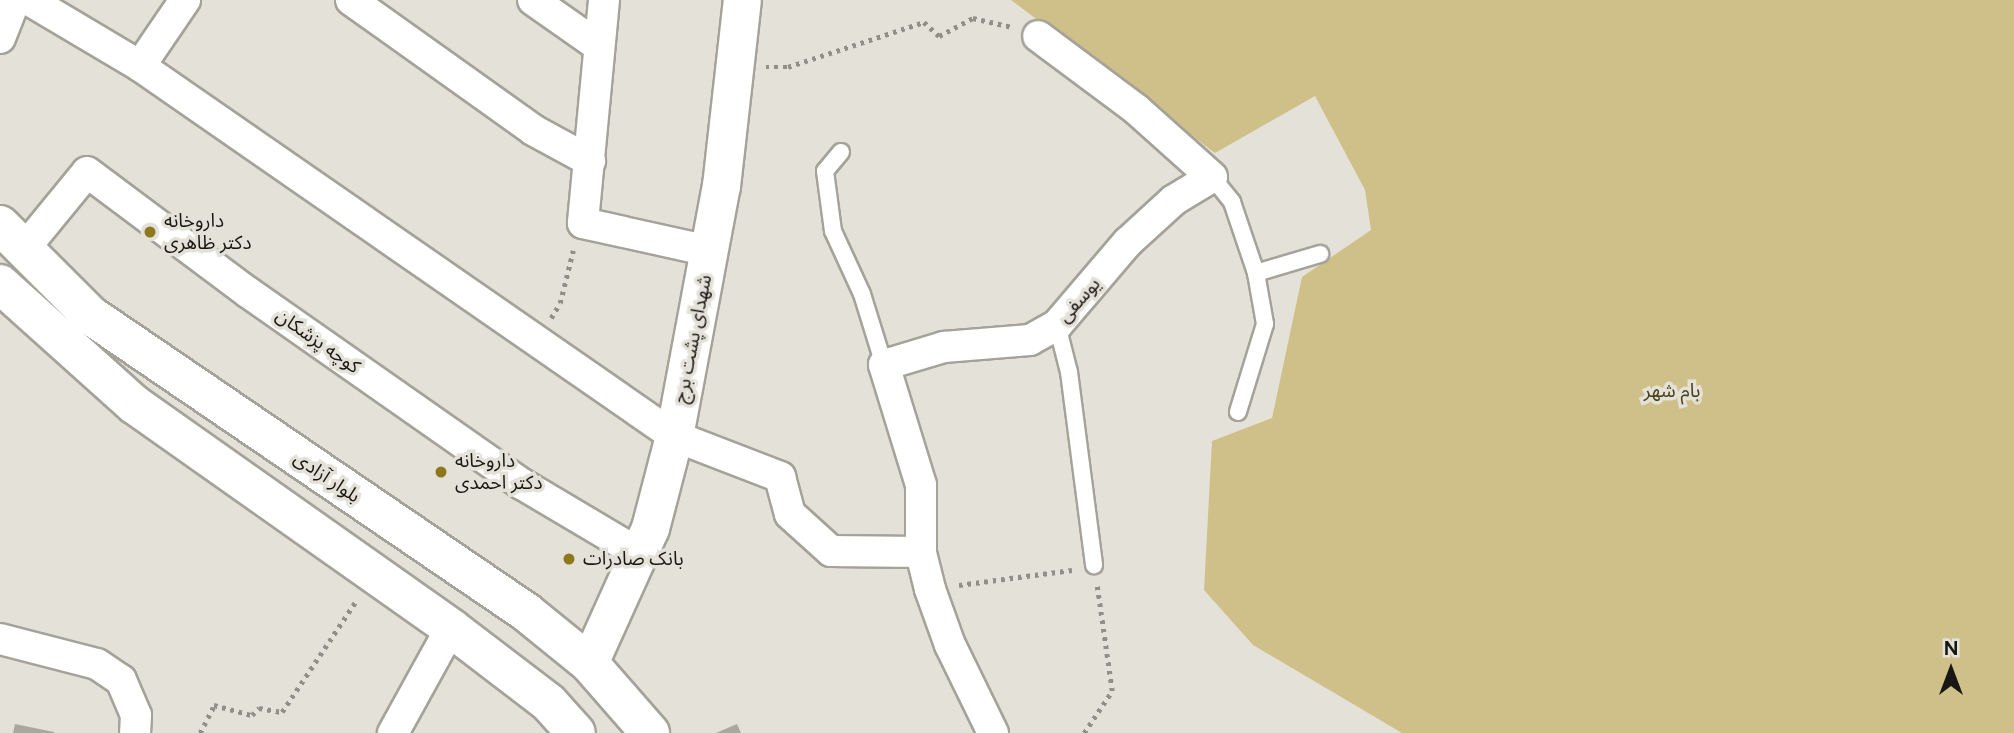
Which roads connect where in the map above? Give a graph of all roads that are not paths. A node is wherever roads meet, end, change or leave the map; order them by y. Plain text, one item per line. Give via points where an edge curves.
1 (15, 0) edge
2 (29, 0) edge
3 (185, 0) edge
4 (351, 0) edge
5 (533, 0) edge
6 (604, 0) edge
7 (742, 0) edge
8 (1038, 36) road end
9 (0, 38) edge
10 (597, 45) junction
11 (140, 66) junction
12 (841, 152) dead end
13 (590, 161) junction
14 (1212, 177) junction
15 (12, 237) edge
16 (709, 251) junction
17 (1320, 254) dead end
18 (1256, 273) junction
19 (0, 284) edge
20 (1057, 325) junction
21 (884, 365) junction
22 (1238, 412) dead end
23 (674, 436) junction
24 (921, 552) junction
25 (638, 553) junction
26 (1094, 565) road end
27 (451, 628) junction
28 (0, 639) edge
29 (589, 663) junction
30 (549, 703) junction
31 (135, 733) edge
32 (393, 733) edge
33 (576, 733) edge
34 (650, 733) edge
35 (993, 733) edge

1 - 9 street
2 - 11 street
3 - 11 street
4 - 13 street via 533,130
5 - 10 street
6 - 10 street
7 - 16 street, شهدای پشت برج
8 - 14 street via 1136,109
10 - 13 street
11 - 23 street
12 - 21 lane via 825,171 833,231 862,294
13 - 16 street via 583,223
14 - 18 lane via 1232,202
14 - 20 street, یوسفی via 1174,200 1128,242
15 - 25 street, کوچه پزشکان via 87,172 249,293 522,484
15 - 29 main road, بلوار آزادی via 90,315 526,612
16 - 23 street, شهدای پشت برج
17 - 18 lane
18 - 22 lane via 1265,324
19 - 27 main road via 135,405
20 - 21 street, یوسفی via 1030,340 944,347
20 - 26 lane via 1069,372
21 - 24 street via 921,485
23 - 24 street via 780,477 790,514 831,551
23 - 25 street, شهدای پشت برج
24 - 35 street via 950,645
25 - 29 street, شهدای پشت برج
27 - 30 main road
27 - 32 street
28 - 31 street via 97,664 121,680 136,715
29 - 30 main road
29 - 34 main road, بلوار آزادی
30 - 33 main road

